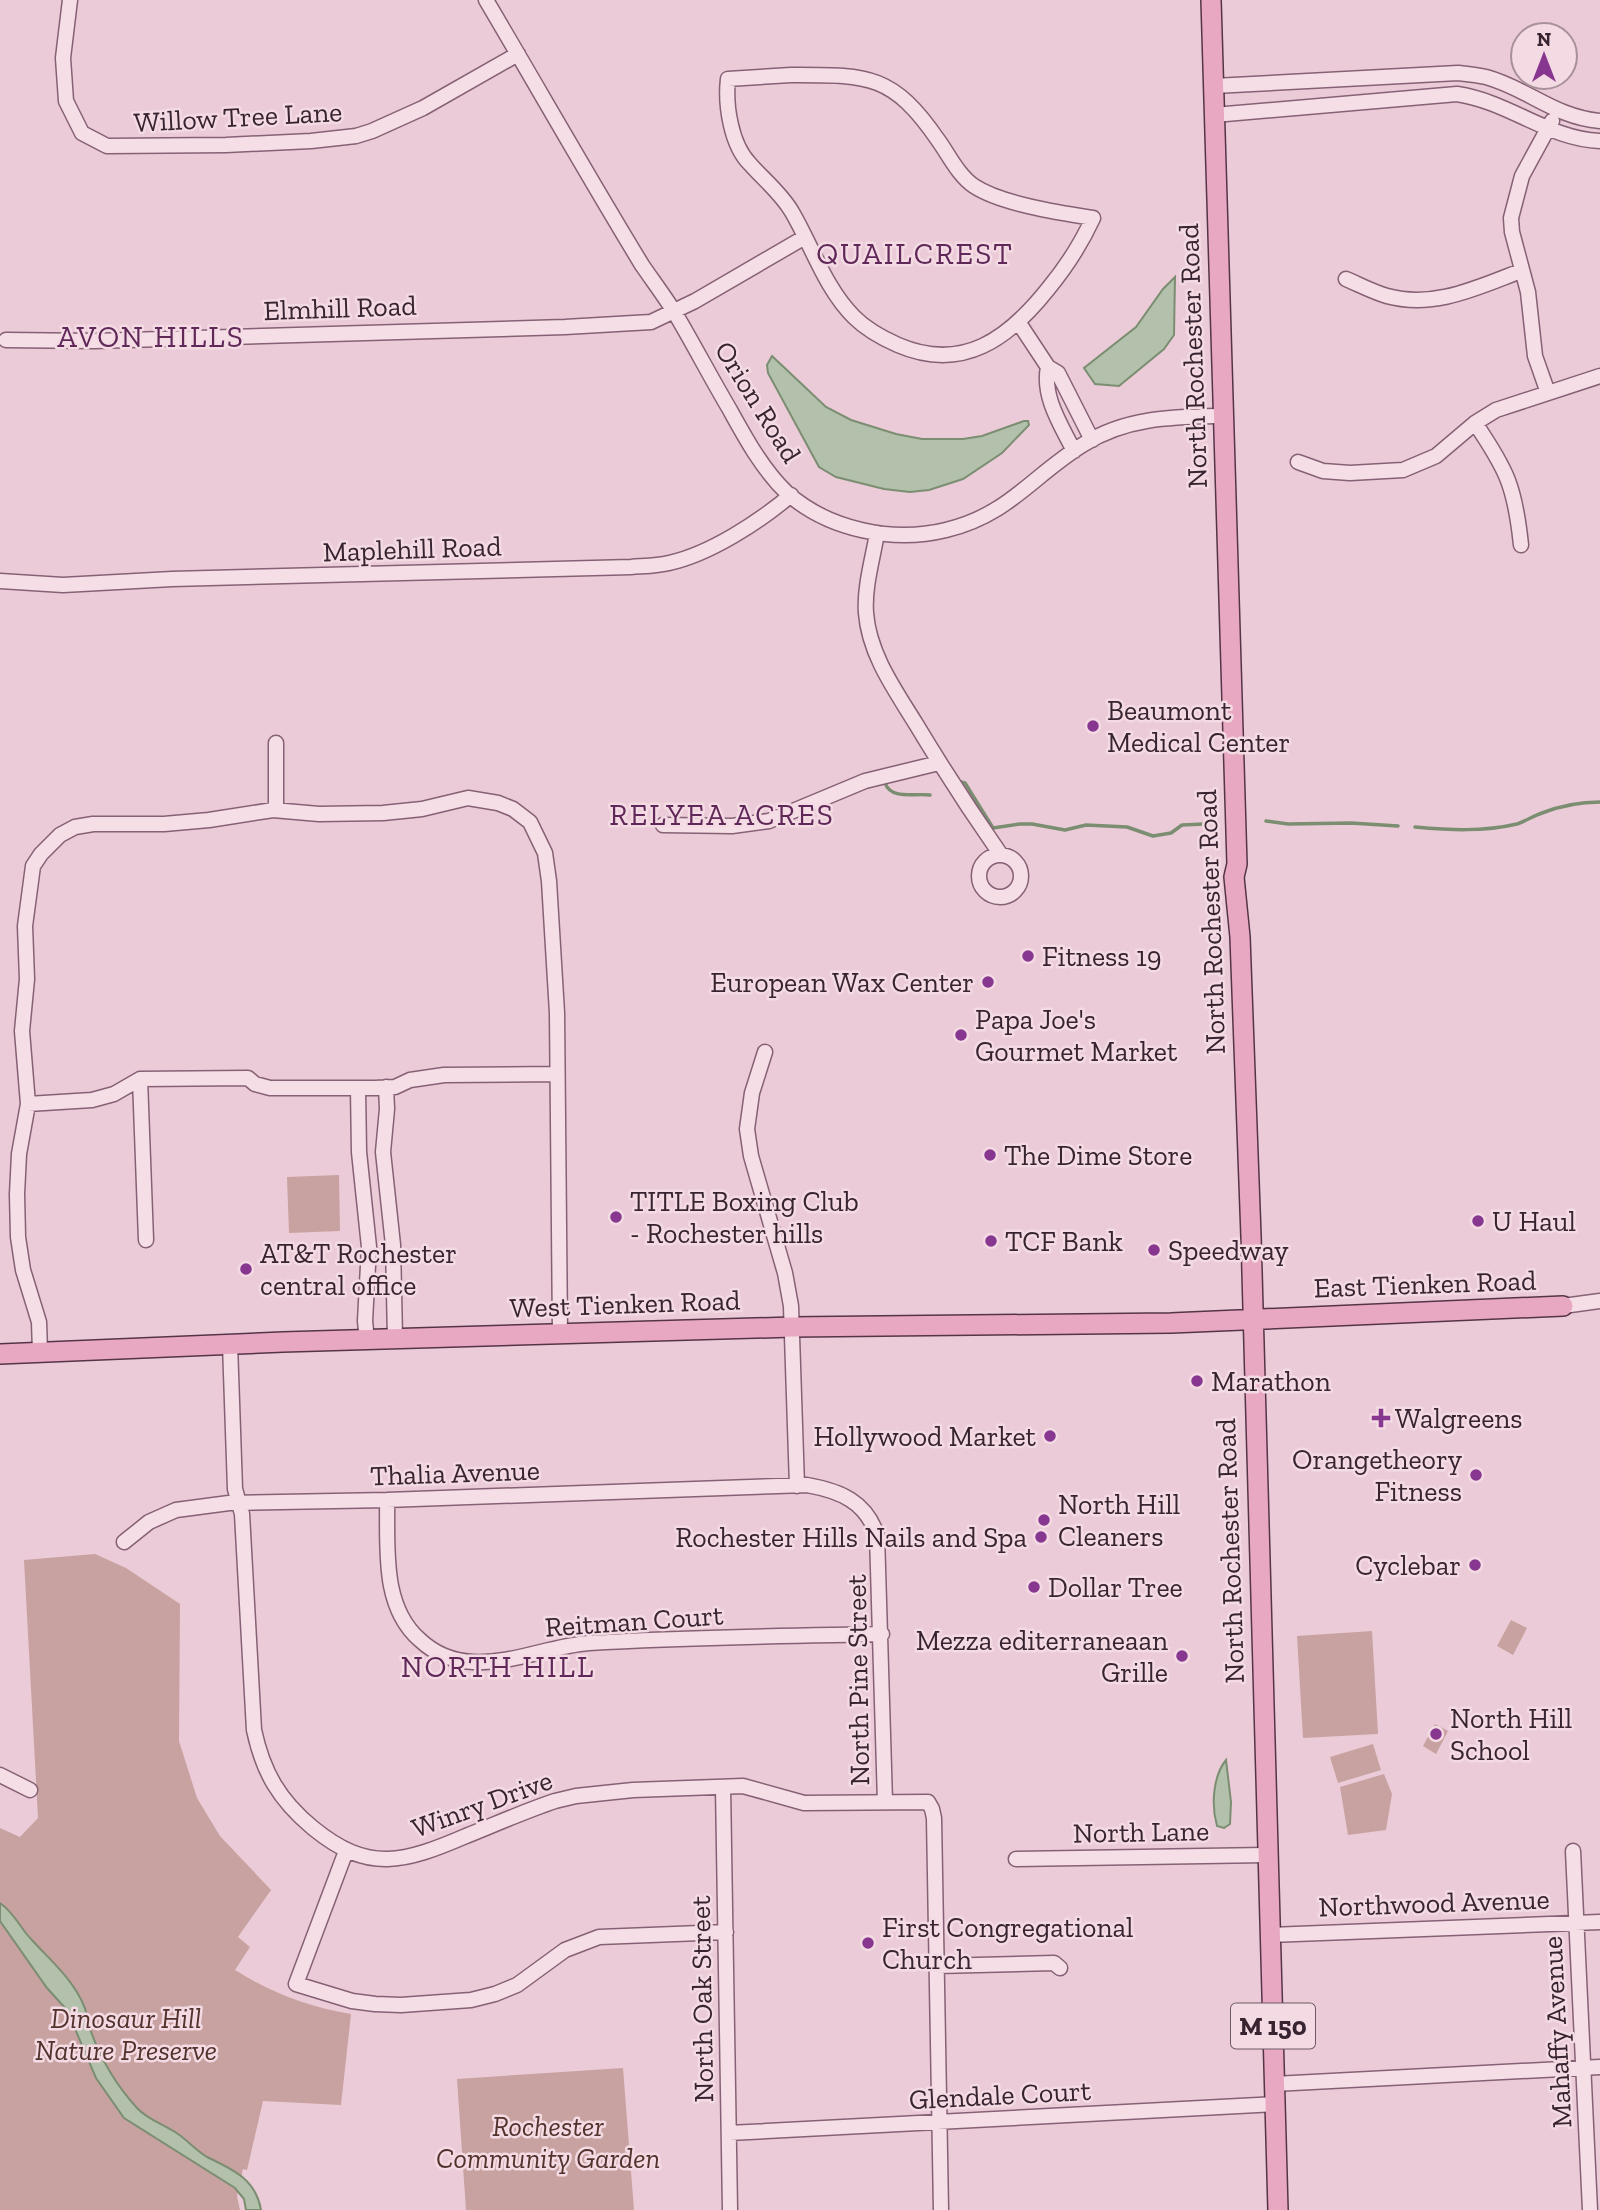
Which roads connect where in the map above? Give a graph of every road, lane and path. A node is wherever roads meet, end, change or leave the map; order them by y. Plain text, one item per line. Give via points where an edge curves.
1 (70, 0) edge
2 (486, 0) edge
3 (1211, 0) edge
4 (518, 54) junction
5 (1356, 79) junction
6 (1214, 86) junction
7 (1359, 102) junction
8 (1557, 111) junction
9 (1214, 115) junction
10 (1600, 121) edge
11 (1548, 128) junction
12 (1600, 141) edge
13 (805, 237) junction
14 (1521, 271) junction
15 (1346, 279) dead end
16 (674, 312) junction
17 (1019, 323) junction
18 (6, 340) dead end
19 (1048, 367) junction
20 (1600, 376) edge
21 (1548, 393) junction
22 (1222, 416) junction
23 (1475, 423) junction
24 (1092, 440) junction
25 (1074, 451) junction
26 (1298, 462) dead end
27 (791, 495) junction
28 (877, 533) junction
29 (1521, 545) dead end
30 (7, 582) edge
31 (276, 743) dead end
32 (939, 763) junction
33 (276, 810) junction
34 (663, 825) dead end
35 (988, 836) junction
36 (1001, 855) junction
37 (987, 860) junction
38 (765, 1052) dead end
39 (557, 1074) junction
40 (140, 1079) junction
41 (386, 1087) junction
42 (358, 1088) junction
43 (28, 1104) junction
44 (146, 1240) dead end
45 (1600, 1301) edge
46 (1563, 1306) joint
47 (1252, 1319) junction
48 (792, 1327) junction
49 (560, 1334) junction
50 (395, 1338) junction
51 (367, 1340) junction
52 (230, 1344) junction
53 (40, 1351) junction
54 (0, 1354) edge
55 (797, 1486) junction
56 (387, 1500) junction
57 (238, 1502) junction
58 (124, 1542) dead end
59 (882, 1634) junction
60 (0, 1775) edge
61 (723, 1787) junction
62 (30, 1790) dead end
63 (885, 1802) junction
64 (1266, 1848) junction
65 (346, 1851) junction
66 (1573, 1851) dead end
67 (1016, 1859) dead end
68 (1575, 1922) junction
69 (1600, 1922) edge
70 (726, 1932) junction
71 (1270, 1935) junction
72 (937, 1966) junction
73 (1060, 1968) dead end
74 (1585, 2067) junction
75 (1600, 2067) edge
76 (1274, 2084) junction
77 (1275, 2104) junction
78 (940, 2123) junction
79 (729, 2133) junction
80 (730, 2210) edge
81 (941, 2210) edge
82 (1278, 2210) edge
83 (1590, 2210) edge

1 - 4 street, Willow Tree Lane via 63,58 66,101 82,133 107,146 226,145 356,136 423,107
2 - 4 street, Orion Road
3 - 6 main road, North Rochester Road
4 - 16 street, Orion Road
5 - 6 street
5 - 7 street
5 - 8 street via 1458,73 1487,77
6 - 9 main road, North Rochester Road
7 - 9 street
7 - 11 street via 1457,94 1481,97
8 - 10 street
8 - 11 street
9 - 22 main road, North Rochester Road
11 - 12 street via 1568,137
11 - 14 street via 1522,176 1513,207 1512,232
13 - 16 street, Elmhill Road
13 - 17 street via 853,316 905,348 933,354 970,351
13 - 17 street via 785,200 740,153 727,100 728,79 833,75 884,84 906,100 976,188 1011,201 1093,218 1070,262
14 - 15 street via 1452,297 1427,299 1386,296
14 - 21 street via 1535,356
16 - 18 street, Elmhill Road via 651,321 565,327
16 - 27 street, Orion Road via 744,436
17 - 19 street
19 - 24 street via 1058,373
19 - 25 street via 1050,401
20 - 21 street
21 - 23 street
22 - 24 street, Orion Road via 1142,420
22 - 47 main road, North Rochester Road
23 - 26 street via 1436,456 1403,470 1336,472
23 - 29 street via 1508,477
24 - 25 street, Orion Road
25 - 28 street, Orion Road via 1014,499 975,522 923,535
27 - 28 street, Orion Road via 811,510
27 - 30 street, Maplehill Road via 754,524 669,563 63,585
28 - 32 street via 867,597 868,629 886,675
31 - 33 street
32 - 34 street via 865,781 769,821 732,826
32 - 35 street
33 - 39 street via 373,814 468,798 498,803 530,822 545,853 550,881
33 - 43 street via 164,824 75,827 41,854 33,866 25,926 27,979 22,1031
35 - 36 street
35 - 37 street
36 - 37 street
36 - 37 street via 1014,860 1021,872 1020,886 1011,895 992,896 982,887 979,872
38 - 48 street via 747,1129 785,1273
39 - 41 street via 444,1075
39 - 49 street
40 - 42 street via 248,1078 270,1088
40 - 43 street via 92,1100
40 - 44 street
41 - 42 street
41 - 50 street via 383,1152 393,1245
42 - 51 street via 369,1247
43 - 53 street via 19,1154 18,1237 39,1322
45 - 46 street, East Tienken Road
46 - 47 main road, East Tienken Road
47 - 48 main road, West Tienken Road
47 - 64 main road, North Rochester Road / M 150
48 - 49 main road, West Tienken Road
48 - 55 street
49 - 50 main road, West Tienken Road
50 - 51 main road, West Tienken Road
51 - 52 main road, West Tienken Road
52 - 53 main road, West Tienken Road
52 - 57 street, Winry Drive
53 - 54 main road, West Tienken Road
55 - 56 street, Thalia Avenue
55 - 59 street, North Pine Street via 823,1488 855,1500 873,1521 879,1549
56 - 57 street, Thalia Avenue
56 - 59 street, Reitman Court via 389,1571 402,1620 420,1640 454,1660 496,1661 585,1643
57 - 58 street, Thalia Avenue via 176,1510 149,1522
57 - 65 street, Winry Drive via 254,1730 260,1758 268,1776 303,1820
59 - 63 street, North Pine Street
60 - 62 street
61 - 63 street, Winry Drive via 743,1786 804,1803
61 - 65 street, Winry Drive via 576,1796 532,1808 435,1850 397,1860
61 - 70 street, North Oak Street
63 - 72 street, North Pine Street via 928,1802 932,1809
64 - 67 street, North Lane
64 - 71 main road, M 150
65 - 70 street via 296,1984 352,2001 401,2005 471,2000 517,1985 565,1950 599,1937
66 - 68 street, Mahaffy Avenue
68 - 69 street, Northwood Avenue
68 - 71 street, Northwood Avenue
68 - 74 street, Mahaffy Avenue
70 - 79 street, North Oak Street
71 - 76 main road, M 150
72 - 73 street via 1054,1963
72 - 78 street, North Pine Street
74 - 75 street
74 - 76 street
74 - 83 street, Mahaffy Avenue
76 - 77 main road, M 150
77 - 78 street, Glendale Court
77 - 82 main road, M 150
78 - 79 street, Glendale Court
78 - 81 street, North Pine Street
79 - 80 street, North Oak Street

